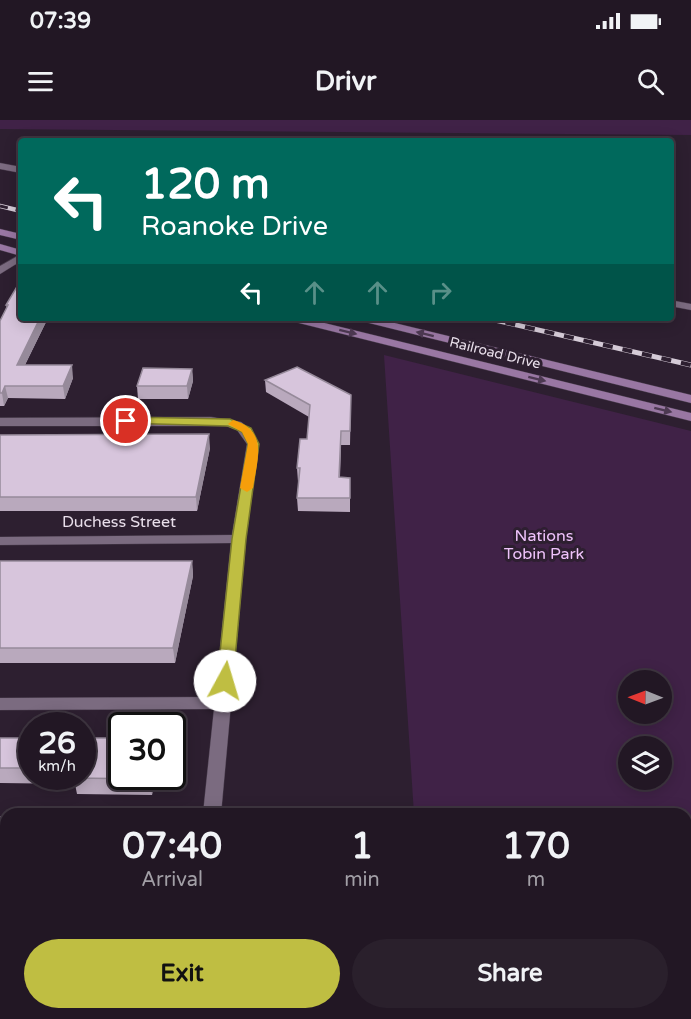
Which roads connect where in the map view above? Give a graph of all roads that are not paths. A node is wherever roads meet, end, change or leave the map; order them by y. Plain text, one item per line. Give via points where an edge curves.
1 (0, 166) edge
2 (18, 169) edge
3 (0, 232) edge
4 (18, 236) edge
5 (0, 247) edge
6 (18, 252) edge
7 (18, 260) edge
8 (0, 271) edge
9 (674, 304) edge
10 (691, 307) edge
11 (303, 321) edge
12 (373, 321) edge
13 (645, 388) junction
14 (691, 399) edge
15 (635, 403) junction
16 (691, 417) edge
17 (0, 422) edge
18 (239, 539) junction
19 (0, 541) edge
20 (222, 703) junction
21 (0, 704) edge
22 (213, 808) edge

1 - 2 street
3 - 4 main road
5 - 6 main road
7 - 8 street
9 - 10 street
11 -> 15 main road, Railroad Drive
13 -> 12 main road, Railroad Drive
13 - 14 main road, Railroad Drive
13 - 15 main road
15 -> 16 main road, Railroad Drive
17 - 18 street via 201,421 237,425 246,430 254,444
18 - 19 street, Duchess Street
18 - 20 street
20 - 21 street
20 - 22 street

